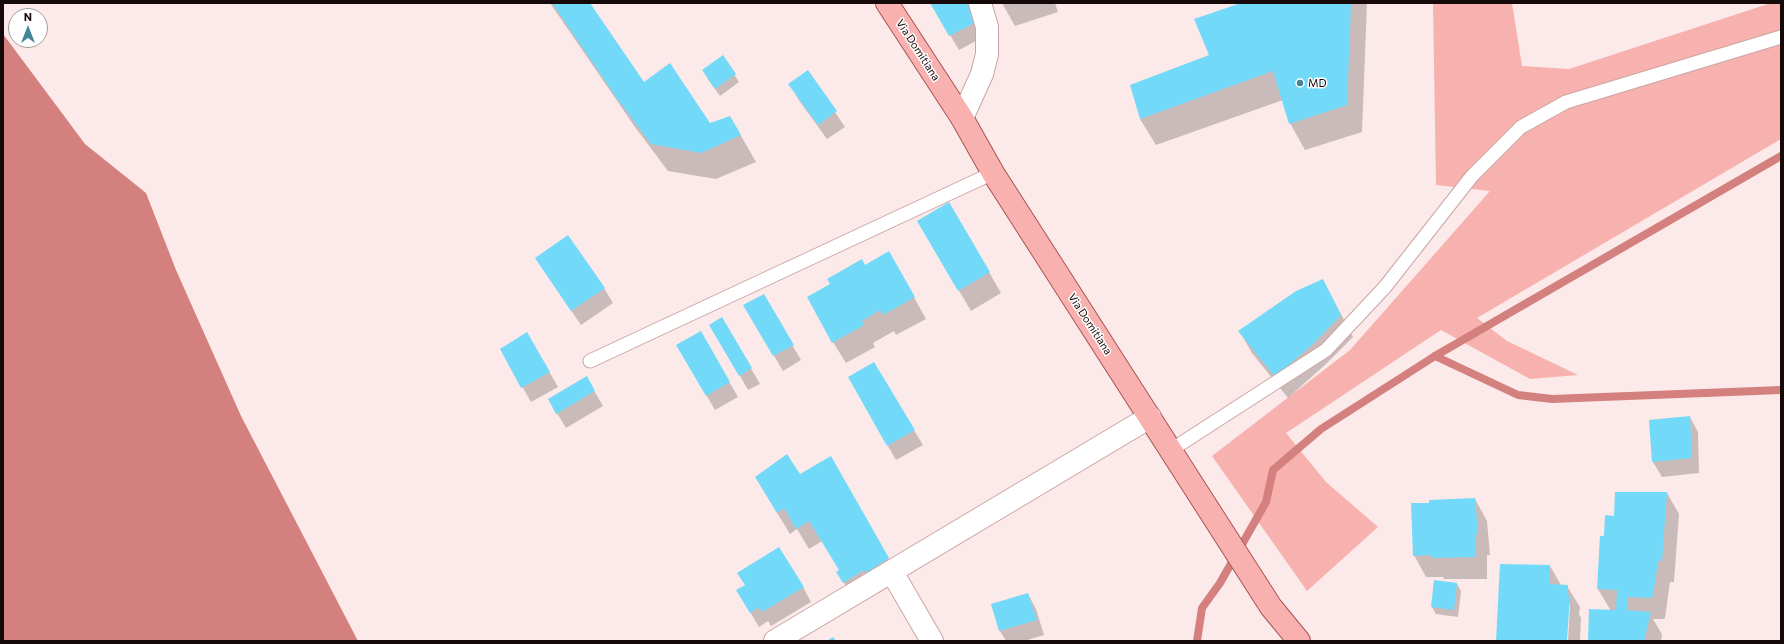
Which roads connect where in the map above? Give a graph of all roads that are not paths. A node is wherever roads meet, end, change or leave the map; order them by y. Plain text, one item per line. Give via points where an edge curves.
1 (887, 3) edge
2 (980, 3) edge
3 (1781, 37) edge
4 (962, 118) junction
5 (993, 173) junction
6 (590, 362) dead end
7 (1150, 417) junction
8 (1171, 450) junction
9 (892, 572) junction
10 (775, 641) edge
11 (932, 641) edge
12 (1299, 641) edge

1 - 4 main road, Via Domitiana
2 - 4 street via 987,28 987,54 982,74
3 - 8 lane via 1566,102 1520,127 1472,176 1385,287 1326,350
4 - 5 main road, Via Domitiana
5 - 6 lane
5 - 7 main road, Via Domitiana
7 - 8 main road, Via Domitiana
7 - 9 street
8 - 12 main road, Via Domitiana via 1271,607
9 - 10 street
9 - 11 street

